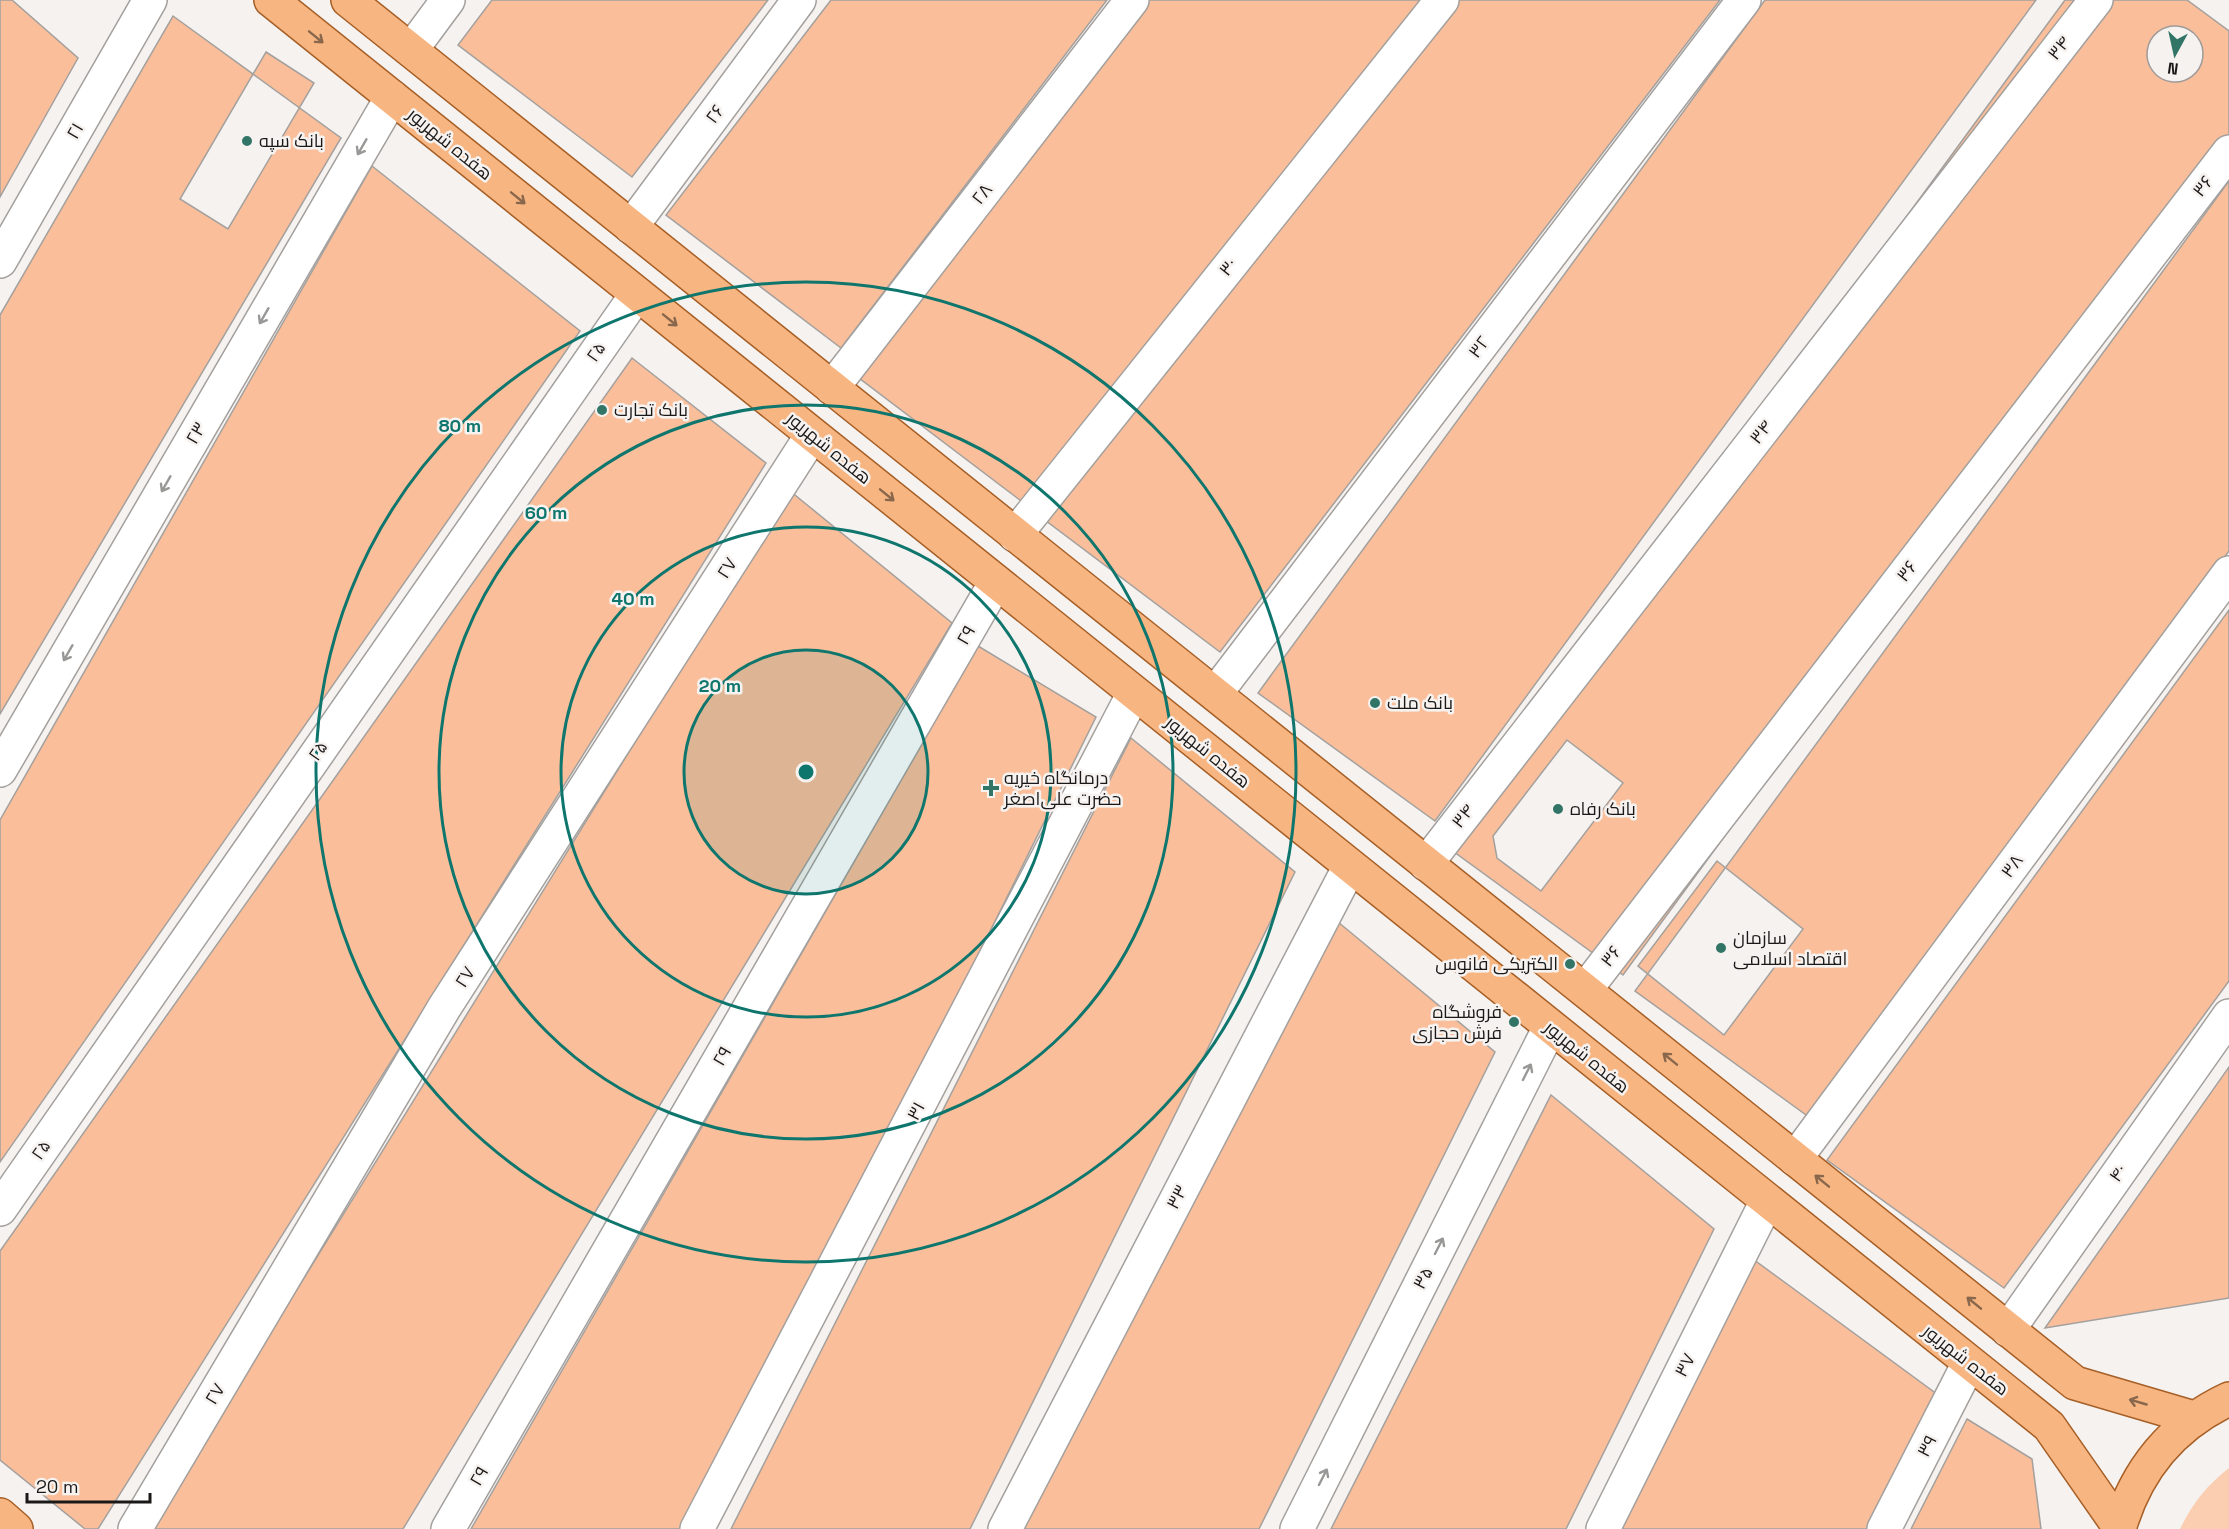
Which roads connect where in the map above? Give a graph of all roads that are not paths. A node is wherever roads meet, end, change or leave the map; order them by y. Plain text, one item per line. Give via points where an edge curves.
1 (150, 0) edge
2 (271, 0) edge
3 (348, 0) edge
4 (448, 0) edge
5 (799, 0) edge
6 (1132, 0) edge
7 (1442, 0) edge
8 (1744, 0) edge
9 (2096, 0) edge
10 (411, 50) junction
11 (392, 97) junction
12 (2229, 152) edge
13 (631, 227) junction
14 (0, 261) edge
15 (637, 294) junction
16 (832, 388) junction
17 (812, 435) junction
18 (1015, 535) junction
19 (2229, 573) edge
20 (996, 582) junction
21 (1134, 693) junction
22 (1215, 694) junction
23 (0, 770) edge
24 (1426, 864) junction
25 (1350, 866) junction
26 (1585, 990) junction
27 (2229, 1016) edge
28 (1550, 1027) junction
29 (1796, 1159) junction
30 (1767, 1201) junction
31 (0, 1209) edge
32 (2008, 1330) junction
33 (1969, 1362) junction
34 (2229, 1399) edge
35 (2194, 1418) junction
36 (0, 1515) edge
37 (15, 1529) edge
38 (135, 1529) edge
39 (448, 1529) edge
40 (697, 1529) edge
41 (1005, 1529) edge
42 (1297, 1529) edge
43 (1603, 1529) edge
44 (1884, 1529) edge
45 (2120, 1529) edge

1 - 14 street, ۲۱
2 -> 11 main road, هفده شهریور
3 - 10 main road
4 - 10 street
5 - 13 street, ۲۶
6 - 16 street, ۲۸
7 - 18 street, ۳۰
8 - 22 street, ۳۲
9 - 24 street, ۳۴
10 - 13 main road
11 -> 15 main road, هفده شهریور
11 -> 23 street, ۲۳
12 - 26 street, ۳۶
13 - 16 main road
15 -> 17 main road, هفده شهریور
15 - 31 street, ۲۵
16 - 18 main road
17 -> 20 main road, هفده شهریور
17 - 38 street, ۲۷ via 444,1008
18 - 22 main road
19 - 29 street, ۳۸
20 - 21 main road, هفده شهریور
20 - 39 street, ۲۹
21 - 25 main road, هفده شهریور
21 - 40 street, ۳۱
22 - 24 main road
24 - 26 main road
25 - 28 main road, هفده شهریور
25 - 41 street, ۳۳
29 -> 26 main road
27 - 32 street, ۴۰
28 - 30 main road, هفده شهریور
42 -> 28 street, ۳۵
32 -> 29 main road
30 - 33 main road, هفده شهریور
30 - 43 street, ۳۷
35 -> 32 main road via 2075,1383
33 - 44 street, ۳۹
33 - 45 main road, هفده شهریور via 2049,1426
34 - 35 main road
35 - 45 main road via 2165,1444 2142,1474
36 - 37 main road

